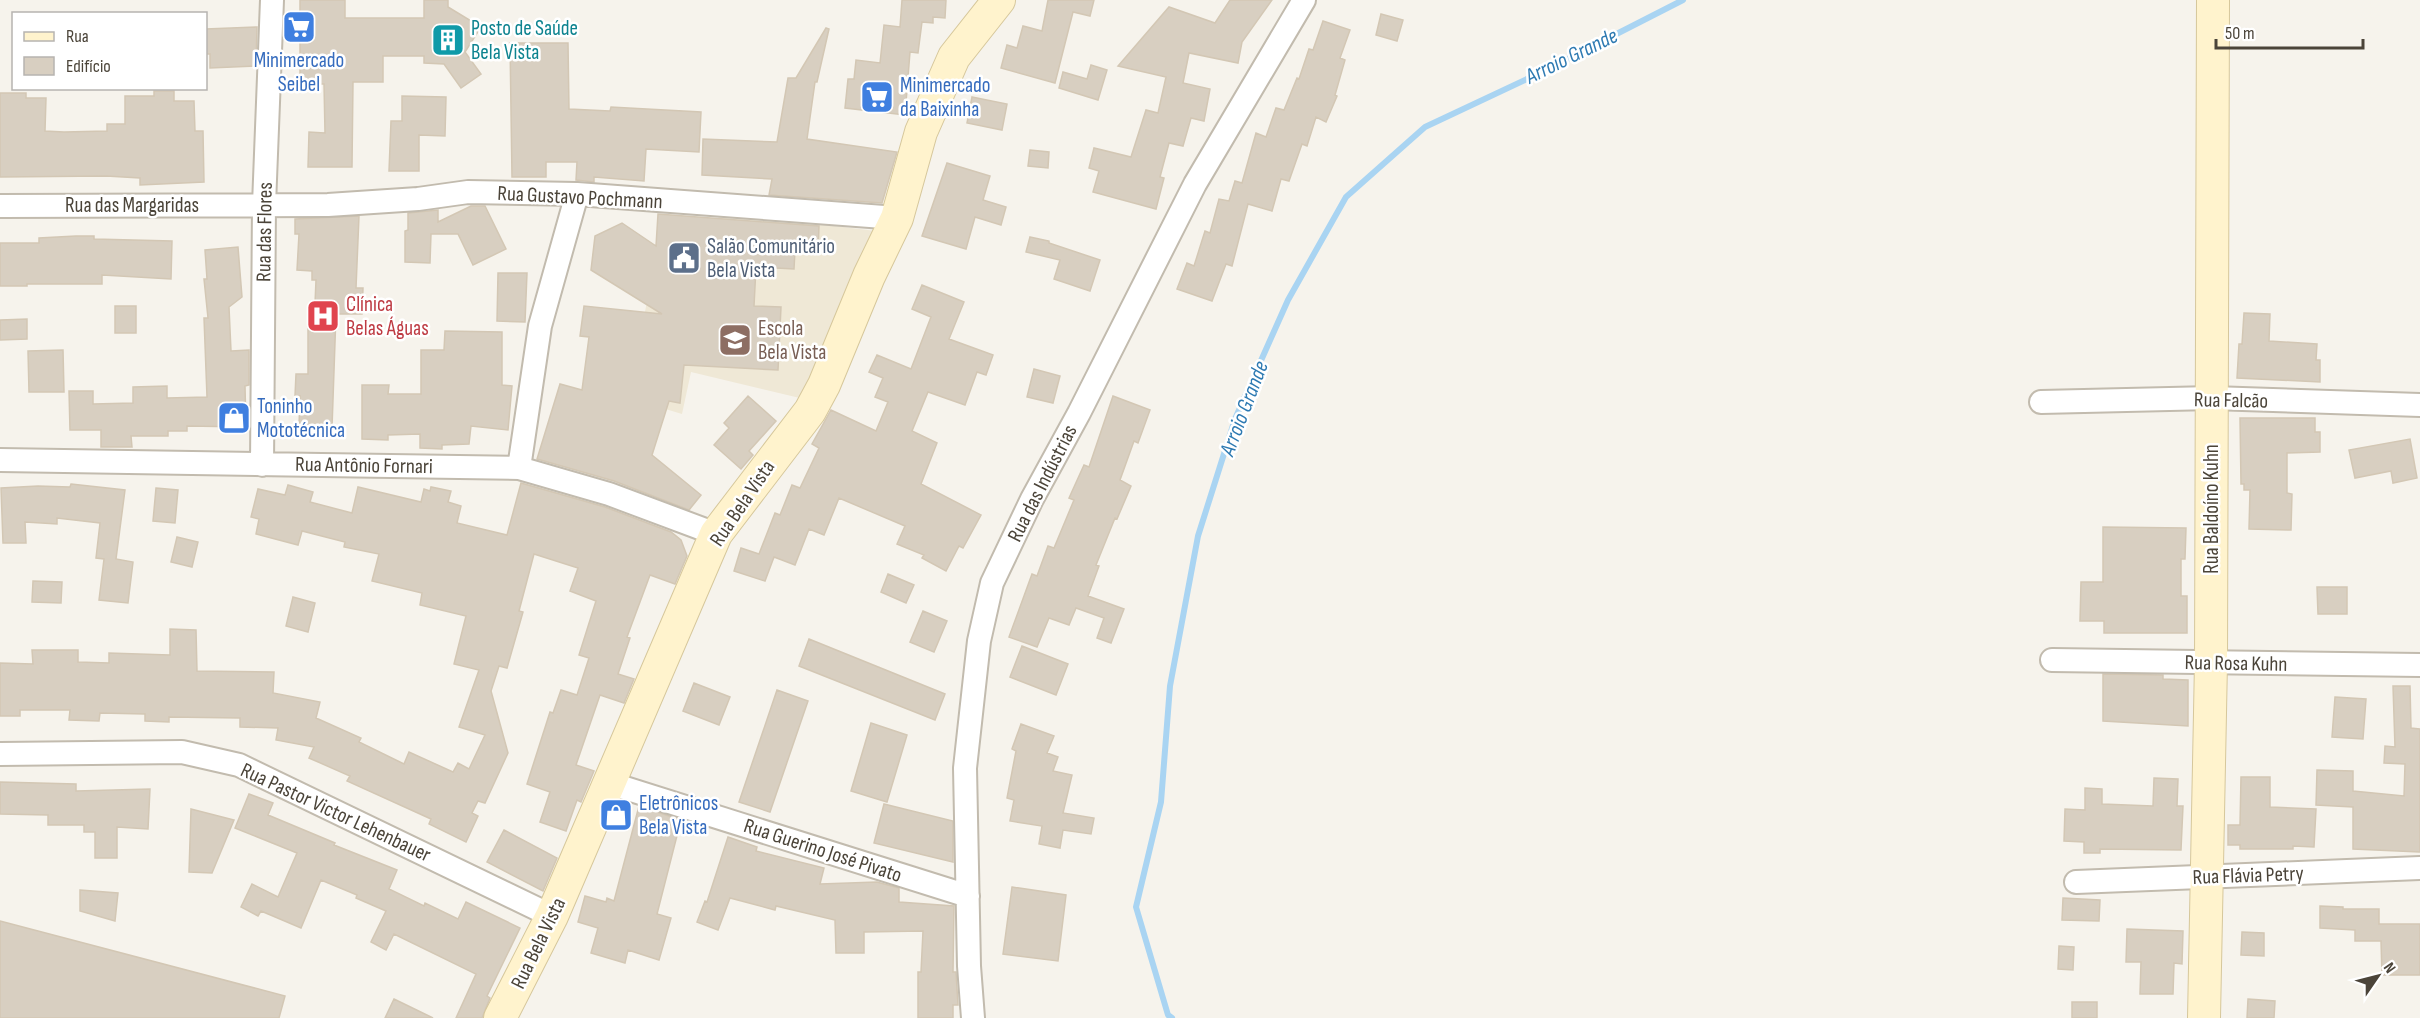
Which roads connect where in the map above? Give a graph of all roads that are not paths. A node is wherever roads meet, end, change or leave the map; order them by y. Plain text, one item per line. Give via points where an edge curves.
1 (272, 0) edge
2 (999, 0) edge
3 (1304, 0) edge
4 (2213, 0) edge
5 (577, 194) junction
6 (264, 205) junction
7 (0, 206) edge
8 (897, 218) junction
9 (2212, 398) junction
10 (2041, 402) dead end
11 (2420, 405) edge
12 (0, 460) edge
13 (262, 465) junction
14 (519, 468) junction
15 (716, 534) junction
16 (2052, 660) dead end
17 (2211, 662) junction
18 (2420, 665) edge
19 (0, 754) edge
20 (609, 783) junction
21 (2420, 868) edge
22 (2205, 877) junction
23 (2076, 882) dead end
24 (968, 896) junction
25 (552, 916) junction
26 (500, 1018) edge
27 (973, 1018) edge
28 (2204, 1018) edge

1 - 6 street, Rua das Flores
2 - 8 main road, Rua Bela Vista via 954,57 921,132
3 - 24 street, Rua das Indústrias via 1195,184 992,583 979,641 964,768
4 - 9 main road, Rua Baldoíno Kuhn
5 - 6 street, Rua Gustavo Pochmann via 468,192 407,200
5 - 8 street, Rua Gustavo Pochmann
5 - 14 street via 540,327
6 - 7 street, Rua das Margaridas
6 - 13 street, Rua das Flores
8 - 15 main road, Rua Bela Vista via 810,411
9 - 10 street, Rua Falcão
9 - 11 street, Rua Falcão
9 - 17 main road, Rua Baldoíno Kuhn
12 - 13 street, Rua Antônio Fornari
13 - 14 street, Rua Antônio Fornari
14 - 15 street, Rua Antônio Fornari via 609,494
15 - 20 main road, Rua Bela Vista
16 - 17 street, Rua Rosa Kuhn
17 - 18 street, Rua Rosa Kuhn
17 - 22 main road, Rua Baldoíno Kuhn
19 - 25 street, Rua Pastor Victor Lehenbauer via 182,752 239,765
20 - 24 street, Rua Guerino José Pivato
20 - 25 main road, Rua Bela Vista
21 - 22 street, Rua Flávia Petry
22 - 23 street, Rua Flávia Petry
22 - 28 main road, Rua Baldoíno Kuhn
24 - 27 street, Rua das Indústrias
25 - 26 main road, Rua Bela Vista

